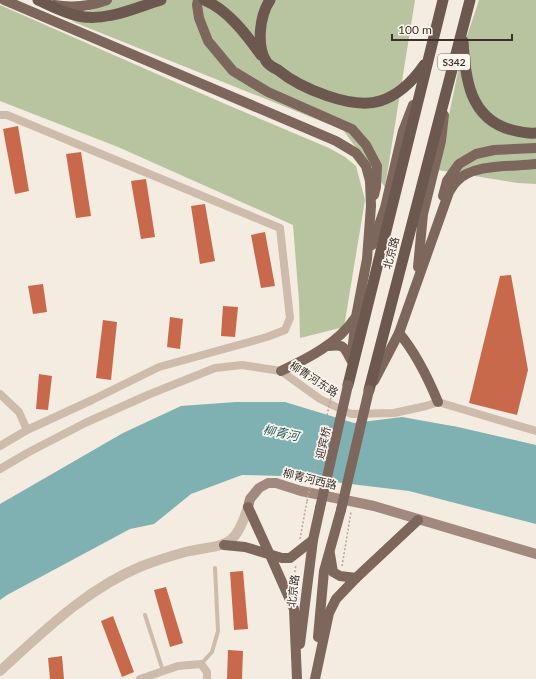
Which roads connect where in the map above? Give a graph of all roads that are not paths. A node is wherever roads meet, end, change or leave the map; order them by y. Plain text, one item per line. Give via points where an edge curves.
1 (4, 0) edge
2 (107, 0) edge
3 (161, 0) edge
4 (198, 0) edge
5 (270, 0) edge
6 (443, 0) edge
7 (470, 0) edge
8 (40, 1) edge
9 (208, 2) edge
10 (462, 31) junction
11 (428, 60) junction
12 (266, 62) junction
13 (421, 87) junction
14 (447, 90) junction
15 (0, 115) edge
16 (536, 133) edge
17 (536, 148) edge
18 (536, 164) edge
19 (371, 206) junction
20 (433, 237) junction
21 (367, 259) junction
22 (416, 281) junction
23 (356, 317) junction
24 (398, 333) junction
25 (326, 346) junction
26 (409, 348) junction
27 (388, 356) junction
28 (351, 360) junction
29 (282, 371) junction
30 (348, 385) junction
31 (369, 390) junction
32 (0, 394) edge
33 (438, 402) junction
34 (27, 430) junction
35 (536, 431) edge
36 (0, 446) edge
37 (0, 469) edge
38 (248, 507) junction
39 (320, 508) joint
40 (418, 520) junction
41 (313, 540) junction
42 (224, 545) junction
43 (330, 550) junction
44 (536, 554) edge
45 (270, 555) junction
46 (215, 568) dead end
47 (356, 578) junction
48 (144, 615) dead end
49 (201, 664) junction
50 (0, 671) edge
51 (163, 671) junction
52 (140, 679) edge
53 (207, 679) edge
54 (297, 679) edge
55 (315, 679) edge

1 - 19 main road via 336,141 356,153 366,166 370,181
2 - 8 main road via 64,7
3 - 8 highway via 108,17 79,16
4 - 19 main road via 199,18 208,41 233,71 268,92 352,130 366,145 377,166 376,187
5 - 12 highway via 261,25 261,45
6 - 11 highway, S342
7 - 10 highway, S342
9 - 12 highway via 226,14
10 - 14 highway, S342
10 - 16 highway via 469,87 483,113 496,124 509,129
11 - 12 highway via 406,86 392,97 378,102 358,103 331,98 303,86
11 - 13 highway, S342
13 - 21 main road via 403,131 385,208
13 - 30 highway, 北京路 / S342
14 - 22 main road via 441,141 423,214
14 - 31 highway, 北京路 / S342
15 - 34 street via 7,115 280,228 290,318 285,330 160,367
17 - 20 main road via 494,150 476,154 459,164 447,181
18 - 20 main road via 486,167 456,181 449,192
19 - 21 main road
20 - 22 main road
21 - 23 main road, 迎宾桥
22 - 24 main road
23 - 25 main road via 347,330
23 - 28 main road, 迎宾桥
24 - 26 main road
24 - 27 main road
25 - 28 main road via 339,344 345,348
25 - 29 main road
26 - 27 main road via 396,346
26 - 33 main road via 429,380
27 - 31 main road
28 - 30 main road, 迎宾桥
29 - 33 street, 柳青河东路 via 320,398 351,414 394,412
29 - 37 street, 柳青河东路 via 242,365 215,368 85,423
30 - 39 main road, 迎宾桥, bridge
31 - 43 main road, bridge via 346,511
32 - 34 street via 19,412
33 - 35 street
34 - 36 street
38 - 40 main road, 柳青河西路 via 250,499 259,488 268,483 276,483 301,491 374,506
38 - 42 street, 柳青河西路 via 240,530
38 - 45 main road
39 - 41 main road, 北京路
40 - 44 main road, 柳青河西路
40 - 47 main road
41 - 45 main road via 290,558
41 - 54 main road, 北京路
42 - 45 main road via 245,547
42 - 50 street via 186,552 142,566 103,586 67,611
43 - 47 main road via 333,572 340,576
43 - 55 main road via 324,571
45 - 54 main road via 294,609
46 - 49 lane via 218,631 212,652
47 - 55 main road via 336,599 329,614
48 - 51 lane
49 - 51 street via 178,666
49 - 53 street via 207,672
51 - 52 street

